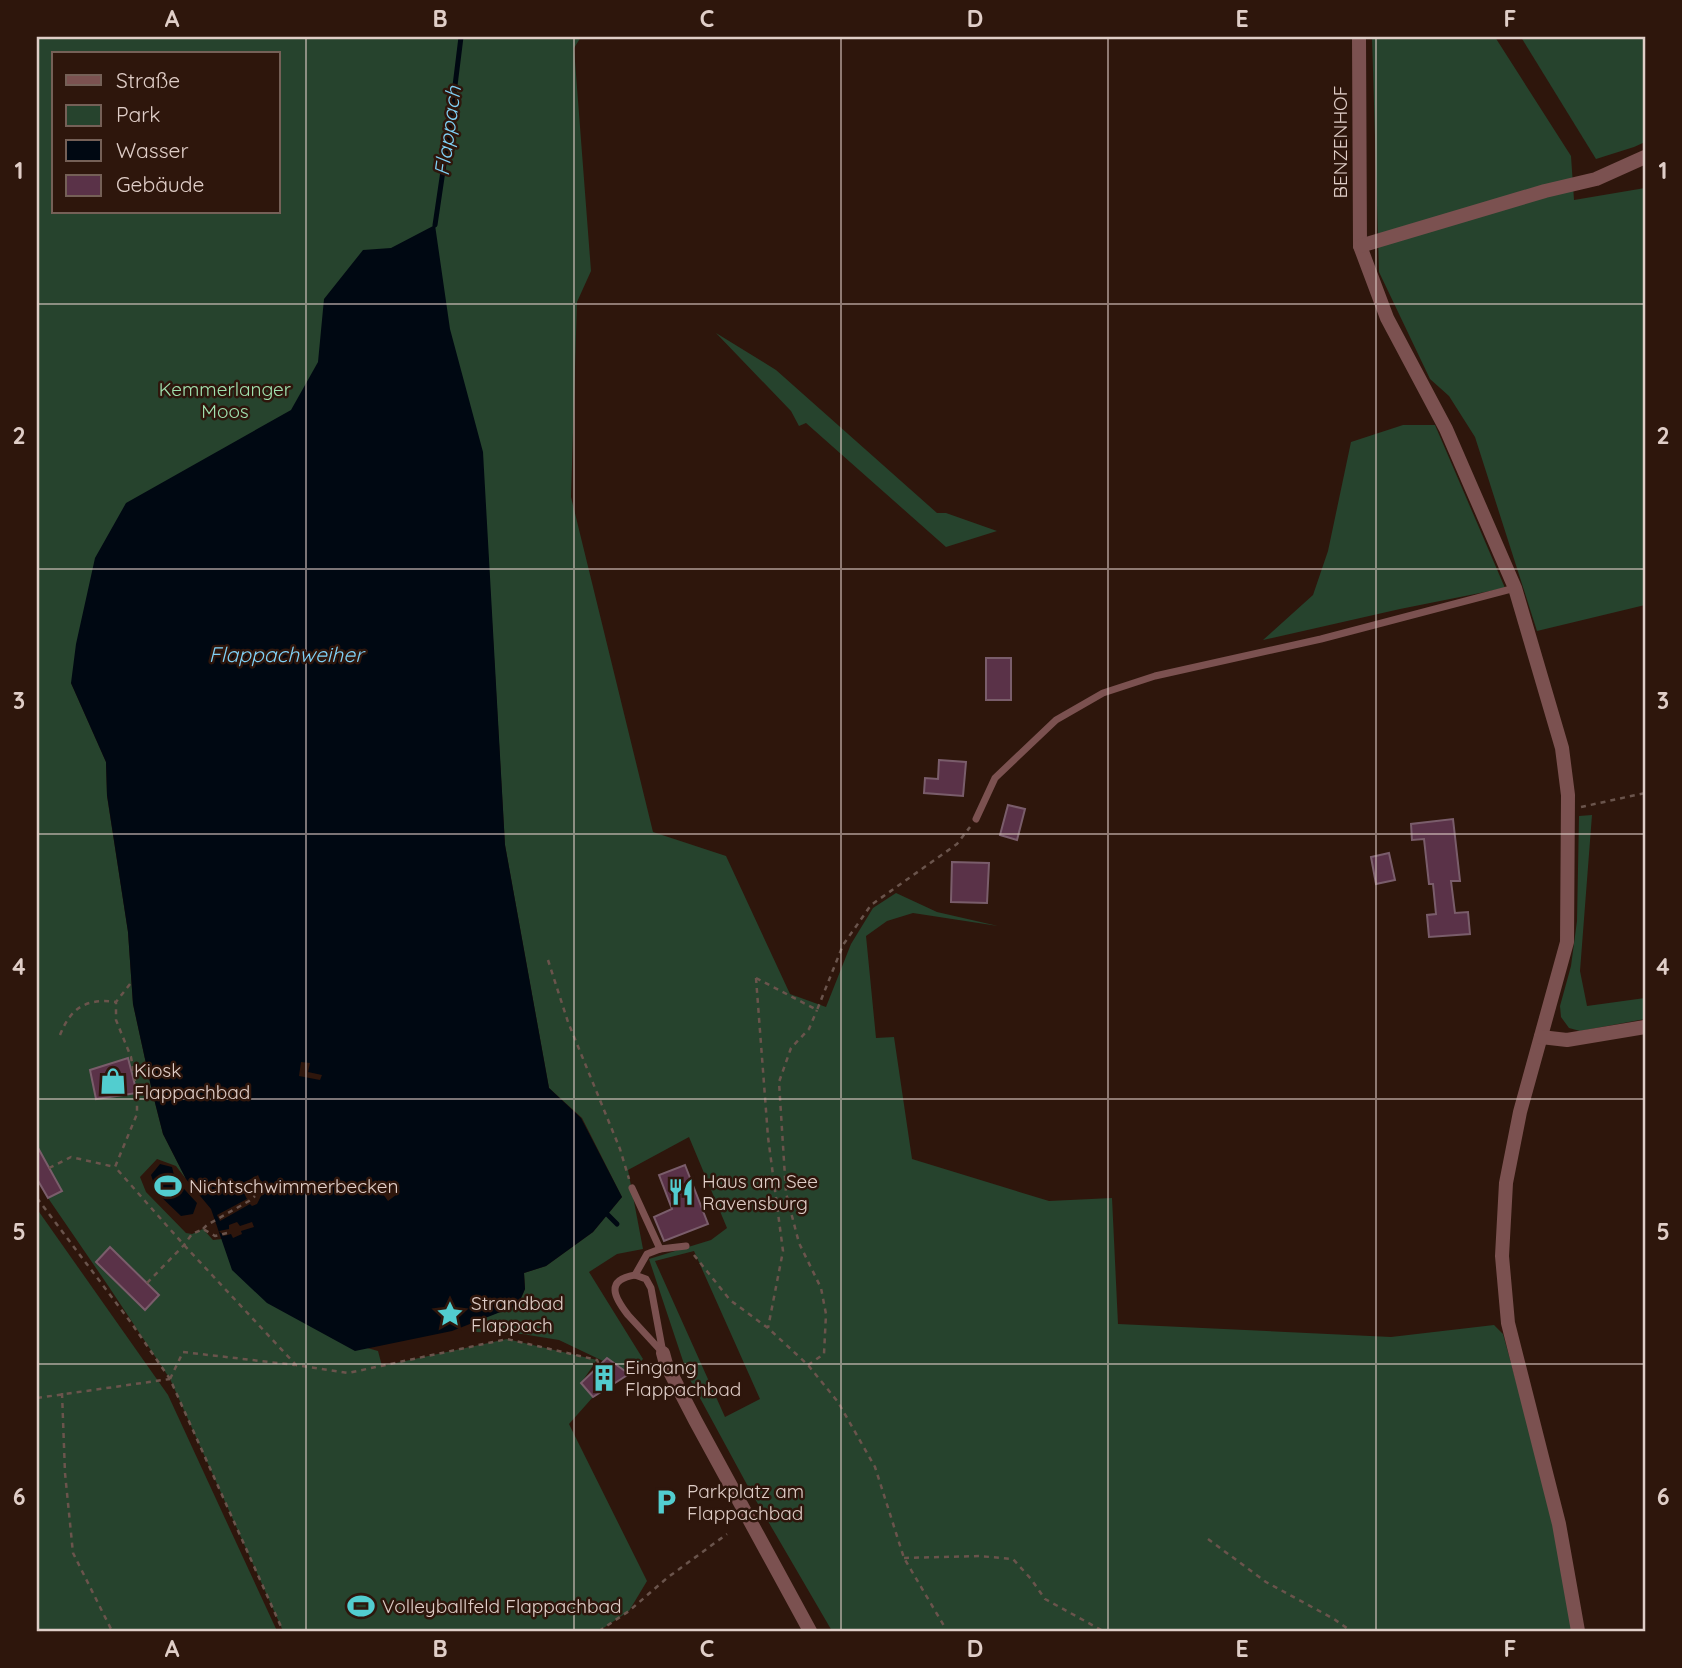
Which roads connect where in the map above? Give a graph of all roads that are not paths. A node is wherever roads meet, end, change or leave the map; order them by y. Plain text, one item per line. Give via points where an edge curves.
1 (1359, 37) edge
2 (1645, 157) edge
3 (1360, 246) junction
4 (1515, 588) junction
5 (976, 819) road end
6 (1645, 1027) edge
7 (1541, 1037) junction
8 (632, 1188) road end
9 (686, 1246) road end
10 (660, 1250) junction
11 (635, 1275) junction
12 (663, 1353) junction
13 (810, 1631) edge
14 (1578, 1631) edge

1 - 3 street, BENZENHOF
2 - 3 street via 1596,179
3 - 4 street via 1387,318 1446,429
4 - 5 lane via 1155,676 1103,693 1056,720 995,778
4 - 7 street via 1562,748 1568,794 1567,942
6 - 7 street via 1567,1040
7 - 14 street via 1506,1184 1502,1256 1508,1323 1559,1524
8 - 10 lane
9 - 10 lane
10 - 11 lane via 647,1254
11 - 12 lane via 651,1287
11 - 12 lane via 617,1282 614,1291 619,1304
12 - 13 street

